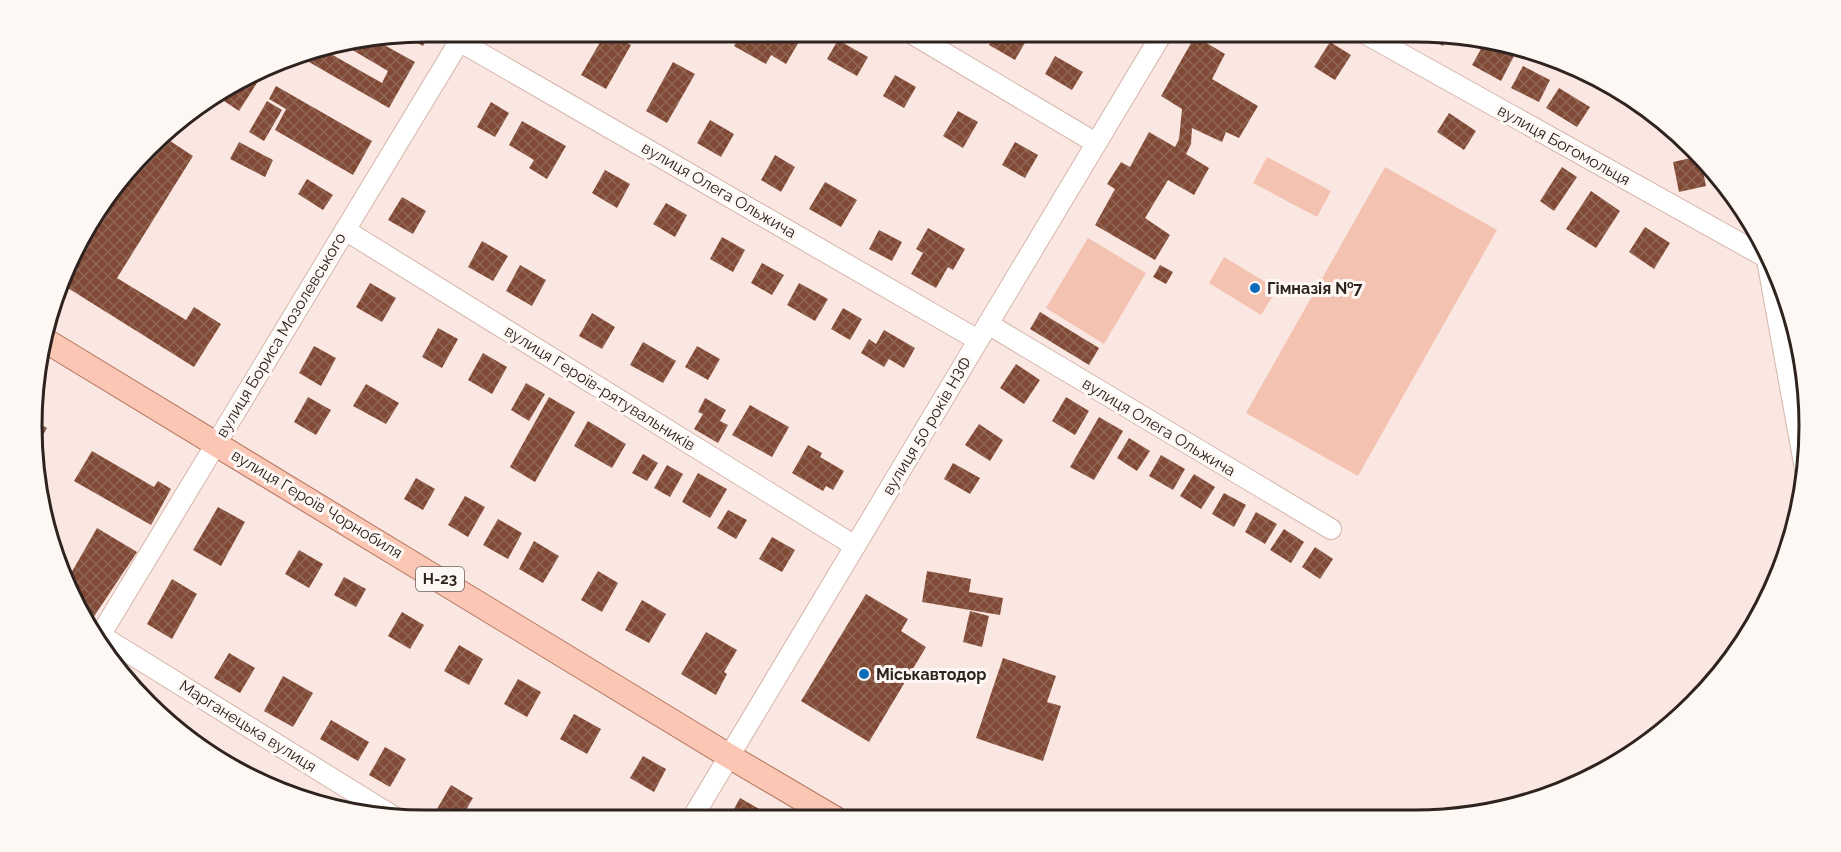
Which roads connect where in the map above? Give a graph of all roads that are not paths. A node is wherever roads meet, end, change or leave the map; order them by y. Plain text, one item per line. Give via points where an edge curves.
1 (458, 42) edge
2 (473, 42) edge
3 (926, 42) edge
4 (1157, 42) edge
5 (1397, 42) edge
6 (1096, 143) junction
7 (345, 230) junction
8 (1754, 246) edge
9 (1771, 283) edge
10 (983, 332) junction
11 (51, 344) edge
12 (1799, 434) edge
13 (216, 443) junction
14 (1331, 530) dead end
15 (855, 546) junction
16 (102, 632) edge
17 (110, 644) edge
18 (729, 756) junction
19 (378, 807) edge
20 (697, 810) edge
21 (821, 810) edge

1 - 7 street, вулиця Бориса Мозолевського
2 - 10 street, вулиця Олега Ольжича
3 - 6 street
4 - 6 street, вулиця 50 років НЗФ
5 - 8 street, вулиця Богомольця
6 - 10 street, вулиця 50 років НЗФ
7 - 13 street, вулиця Бориса Мозолевського
7 - 15 street, вулиця Героїв-рятувальників
9 - 12 street
10 - 14 street, вулиця Олега Ольжича
10 - 15 street, вулиця 50 років НЗФ
11 - 13 main road, вулиця Героїв Чорнобиля / Н-23
13 - 16 street, вулиця Бориса Мозолевського
13 - 18 main road, вулиця Героїв Чорнобиля / Н-23
15 - 18 street, вулиця 50 років НЗФ
17 - 19 street, Марганецька вулиця
18 - 20 street, вулиця 50 років НЗФ
18 - 21 main road, вулиця Героїв Чорнобиля / Н-23

